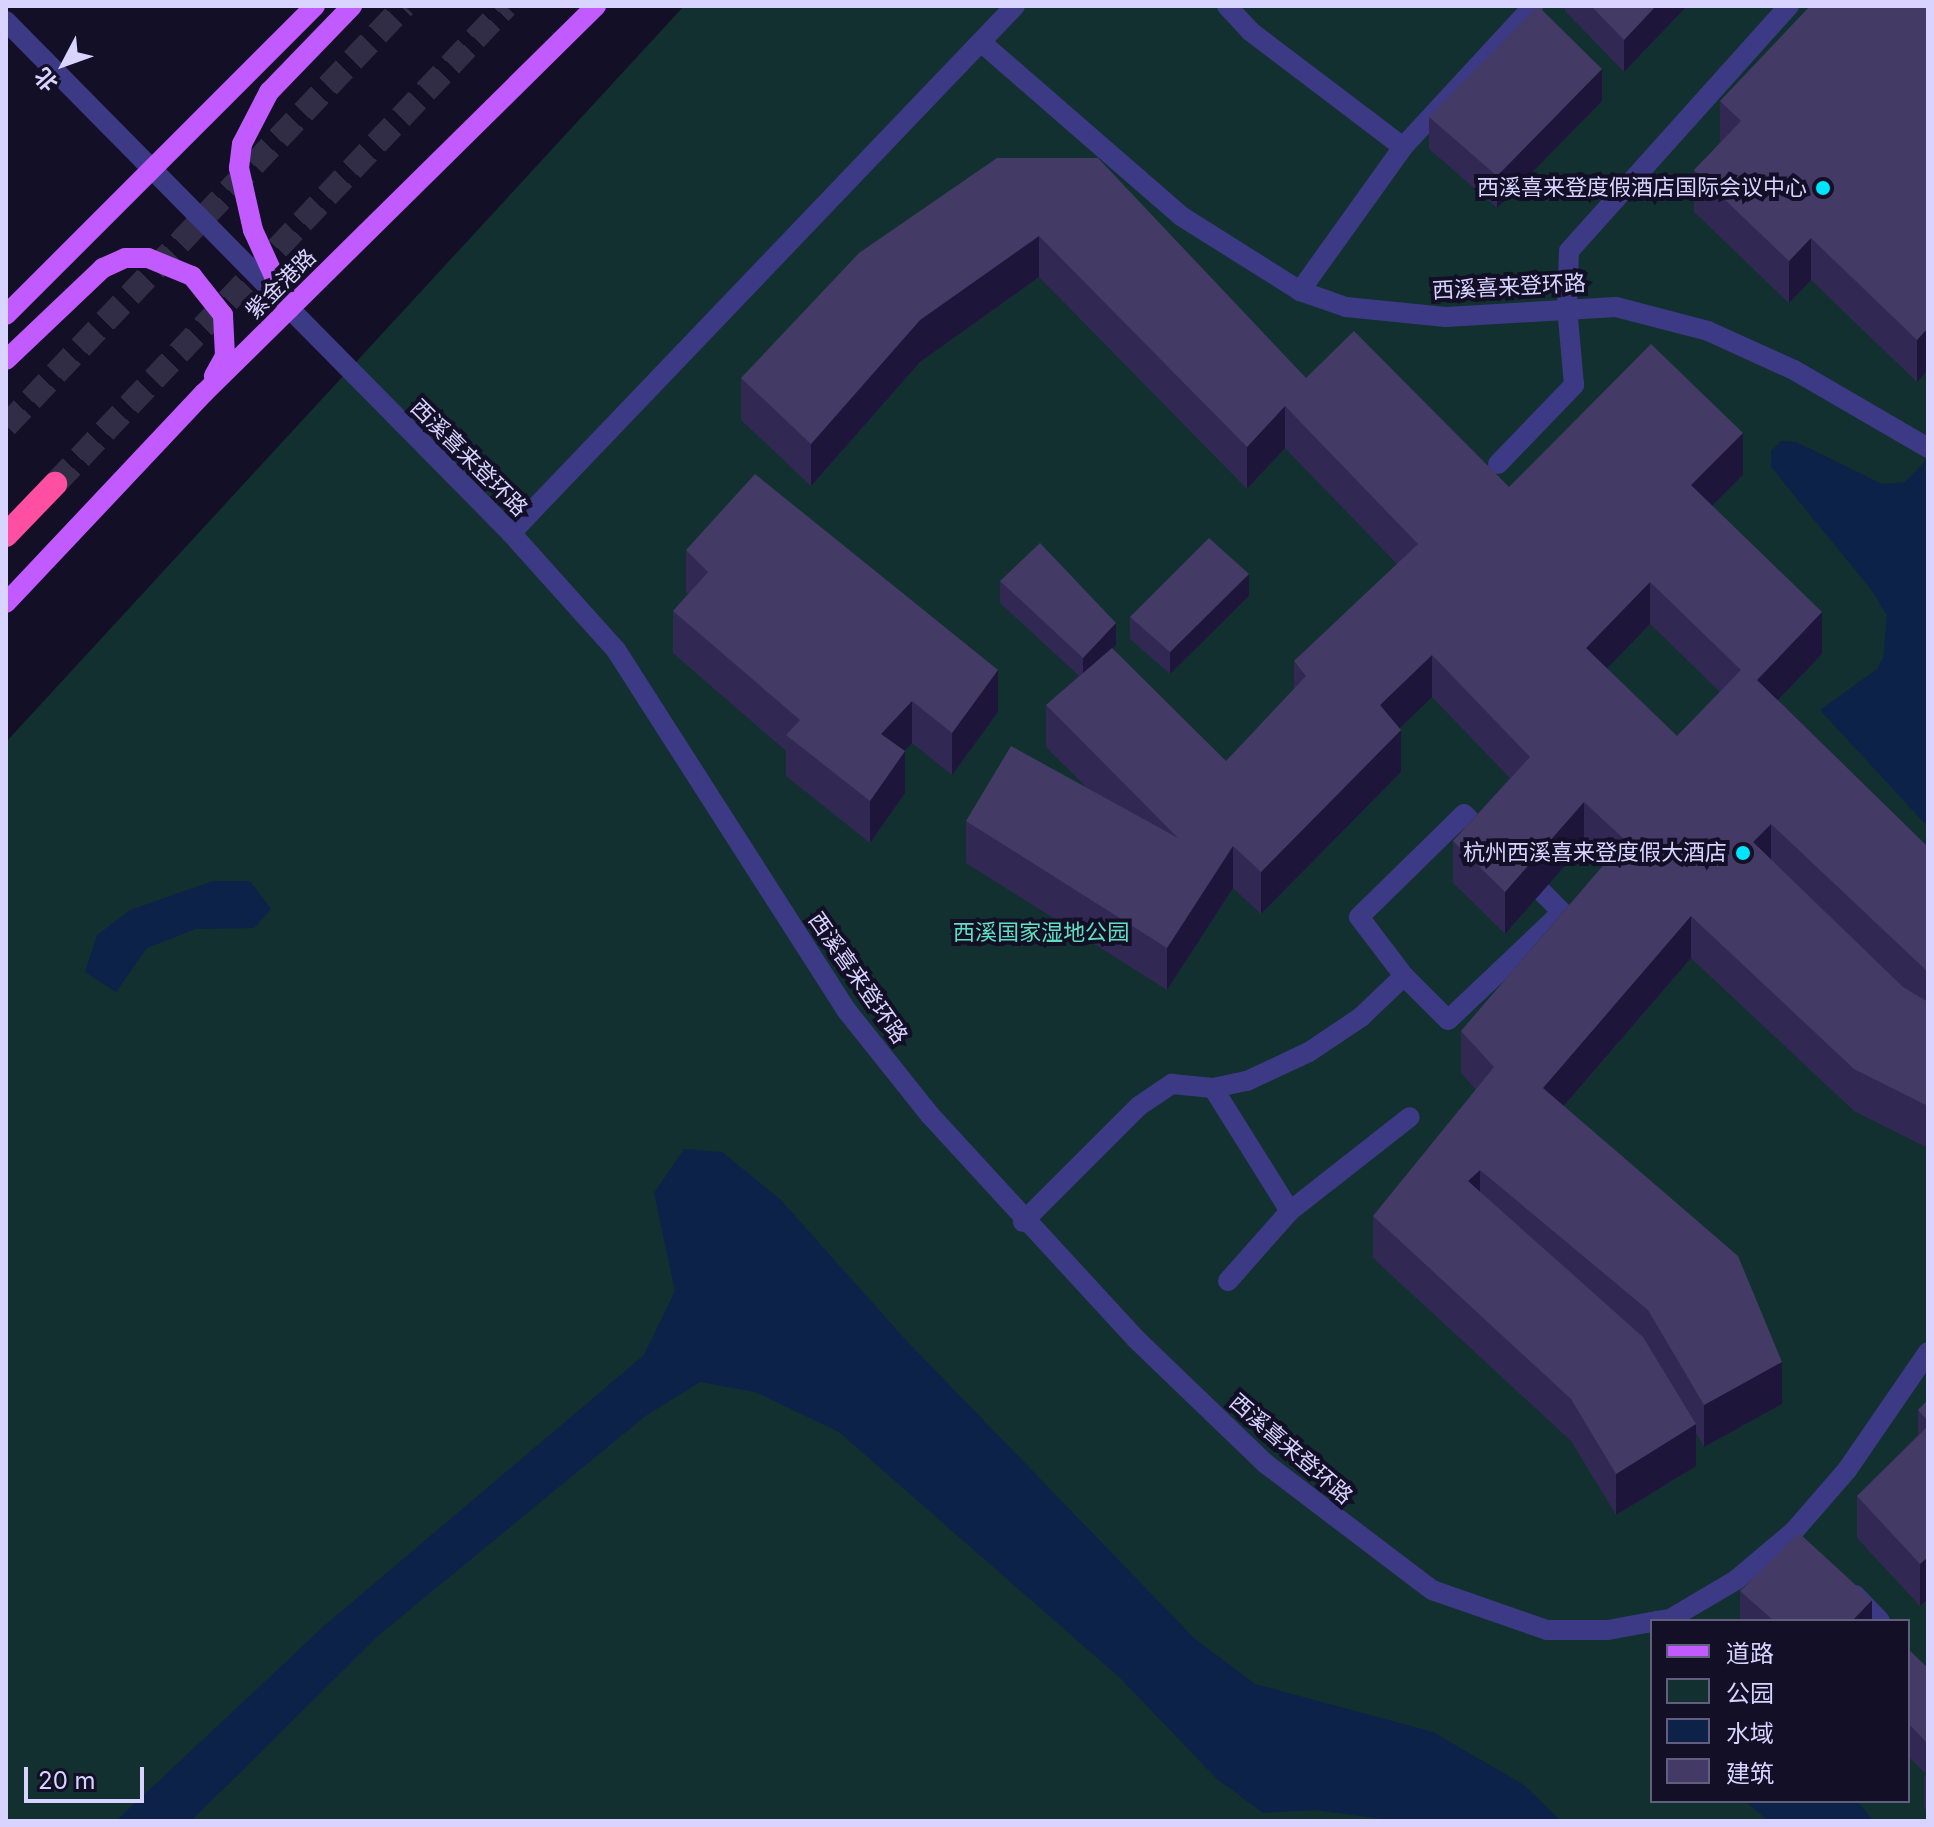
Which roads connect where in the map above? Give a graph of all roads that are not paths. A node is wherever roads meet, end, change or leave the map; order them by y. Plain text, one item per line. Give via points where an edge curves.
1 (315, 6) edge
2 (352, 6) edge
3 (596, 6) edge
4 (1015, 6) edge
5 (1227, 6) edge
6 (1533, 6) edge
7 (1789, 6) edge
8 (6, 21) edge
9 (981, 42) junction
10 (1403, 147) junction
11 (154, 168) junction
12 (1300, 291) junction
13 (1567, 306) junction
14 (289, 309) junction
15 (6, 315) edge
16 (6, 360) edge
17 (204, 393) junction
18 (1928, 448) edge
19 (1498, 464) dead end
20 (55, 484) tunnel mouth
21 (511, 533) junction
22 (6, 535) edge
23 (6, 603) edge
24 (1404, 976) junction
25 (1213, 1088) junction
26 (1410, 1117) dead end
27 (1290, 1211) junction
28 (1023, 1222) junction
29 (1228, 1281) dead end
30 (1927, 1355) edge
31 (1837, 1576) edge
32 (1670, 1619) edge
33 (1878, 1619) edge
34 (1650, 1622) edge

1 - 11 main road
2 - 14 main road via 269,92 242,144 239,168 253,230
3 - 14 main road, 紫金港路
4 - 9 street
5 - 10 street via 1250,31
6 - 10 street
7 - 13 street via 1569,251
8 - 11 street, 西溪喜来登环路
9 - 12 street, 西溪喜来登环路 via 1181,216
9 - 21 street
10 - 12 street
11 - 14 street, 西溪喜来登环路
11 - 15 main road
12 - 13 street, 西溪喜来登环路 via 1346,307 1446,317
13 - 18 street, 西溪喜来登环路 via 1616,307 1708,331 1794,370
13 - 19 street via 1574,385
14 - 17 main road, 紫金港路
14 - 21 street, 西溪喜来登环路
16 - 17 main road via 103,268 125,258 148,258 192,276 223,315 225,356
17 - 23 main road, 紫金港路
20 - 22 highway
21 - 28 street, 西溪喜来登环路 via 616,650 847,1011
24 - 24 street via 1448,1020 1562,912 1464,814 1359,917
24 - 25 street via 1361,1017 1309,1052 1247,1081
25 - 27 street
25 - 28 street via 1172,1084 1139,1106
26 - 27 street
27 - 29 street
28 - 34 street, 西溪喜来登环路 via 1266,1464 1432,1590 1547,1630 1608,1630
30 - 32 street, 西溪喜来登环路 via 1799,1537
31 - 33 street

